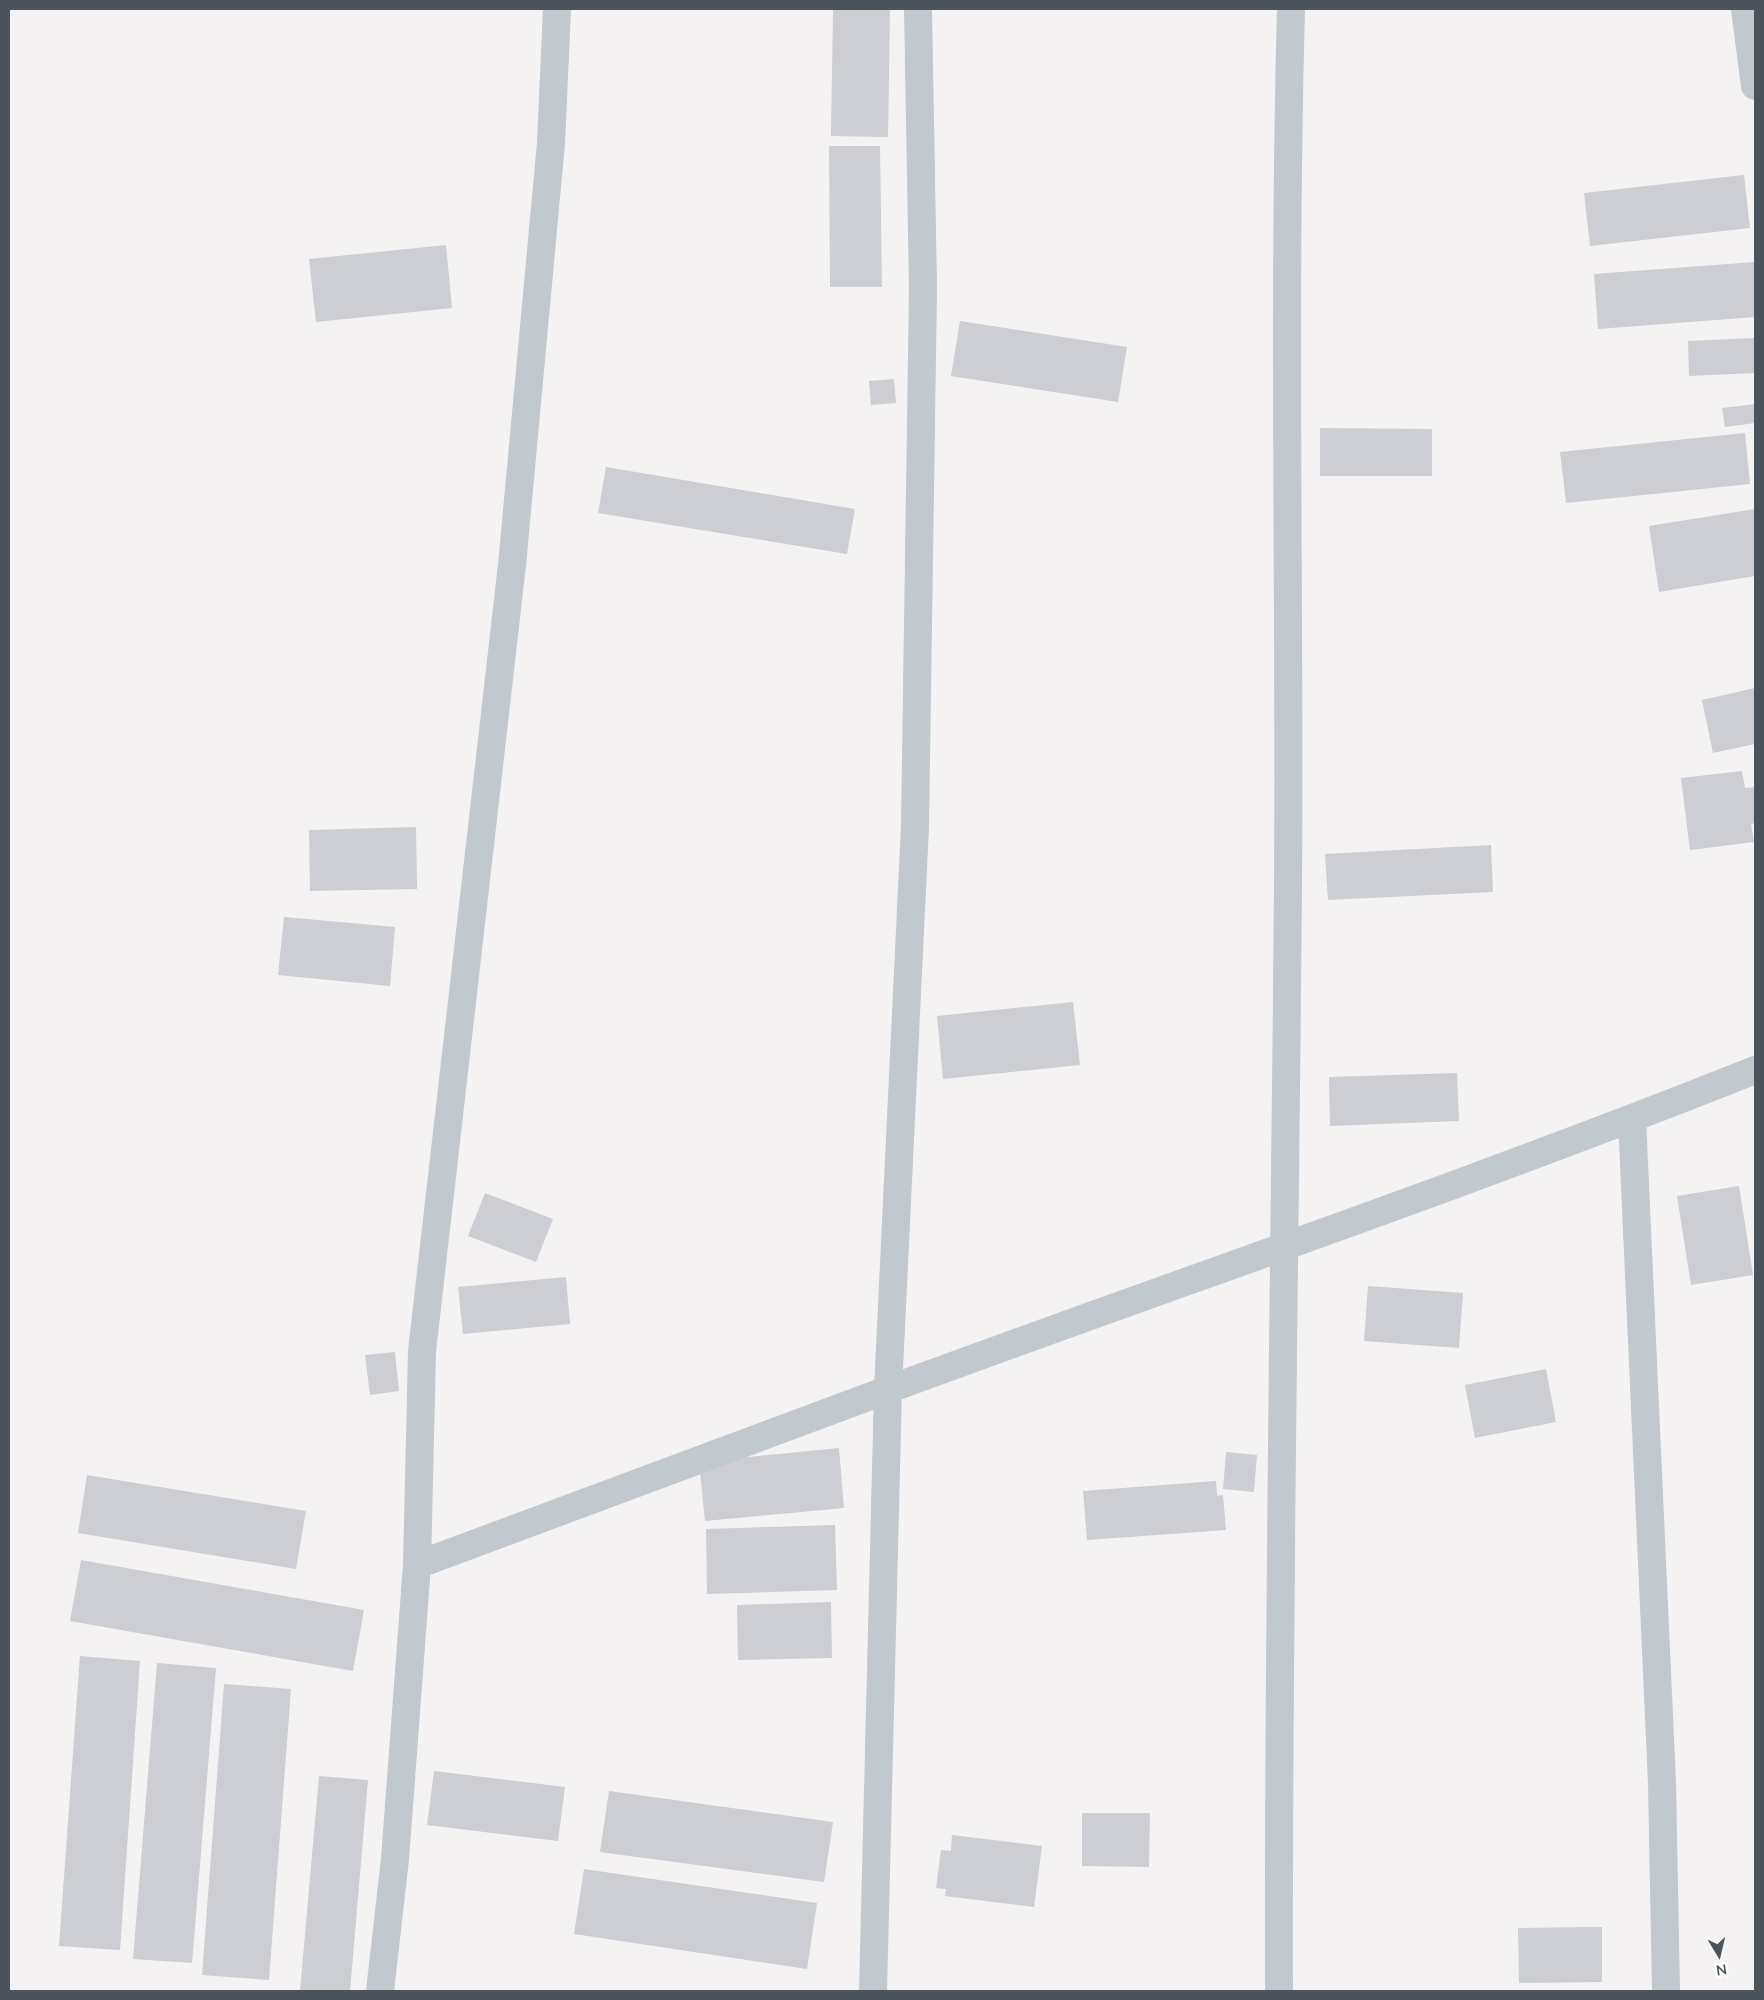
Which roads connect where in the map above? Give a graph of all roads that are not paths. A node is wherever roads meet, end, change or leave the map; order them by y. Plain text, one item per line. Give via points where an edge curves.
1 (557, 9) edge
2 (918, 9) edge
3 (1291, 9) edge
4 (1745, 9) edge
5 (1755, 86) edge
6 (1755, 1070) edge
7 (1632, 1119) junction
8 (1284, 1247) junction
9 (888, 1389) junction
10 (417, 1565) junction
11 (380, 1991) edge
12 (873, 1991) edge
13 (1278, 1991) edge
14 (1666, 1991) edge

1 - 10 street via 551,143 513,556 422,1351
2 - 9 street via 922,288 915,816
3 - 8 street
4 - 5 street
6 - 7 street
7 - 8 street
7 - 14 street via 1662,1774
8 - 9 street
8 - 13 street
9 - 10 street
9 - 12 street
10 - 11 street via 394,1859

